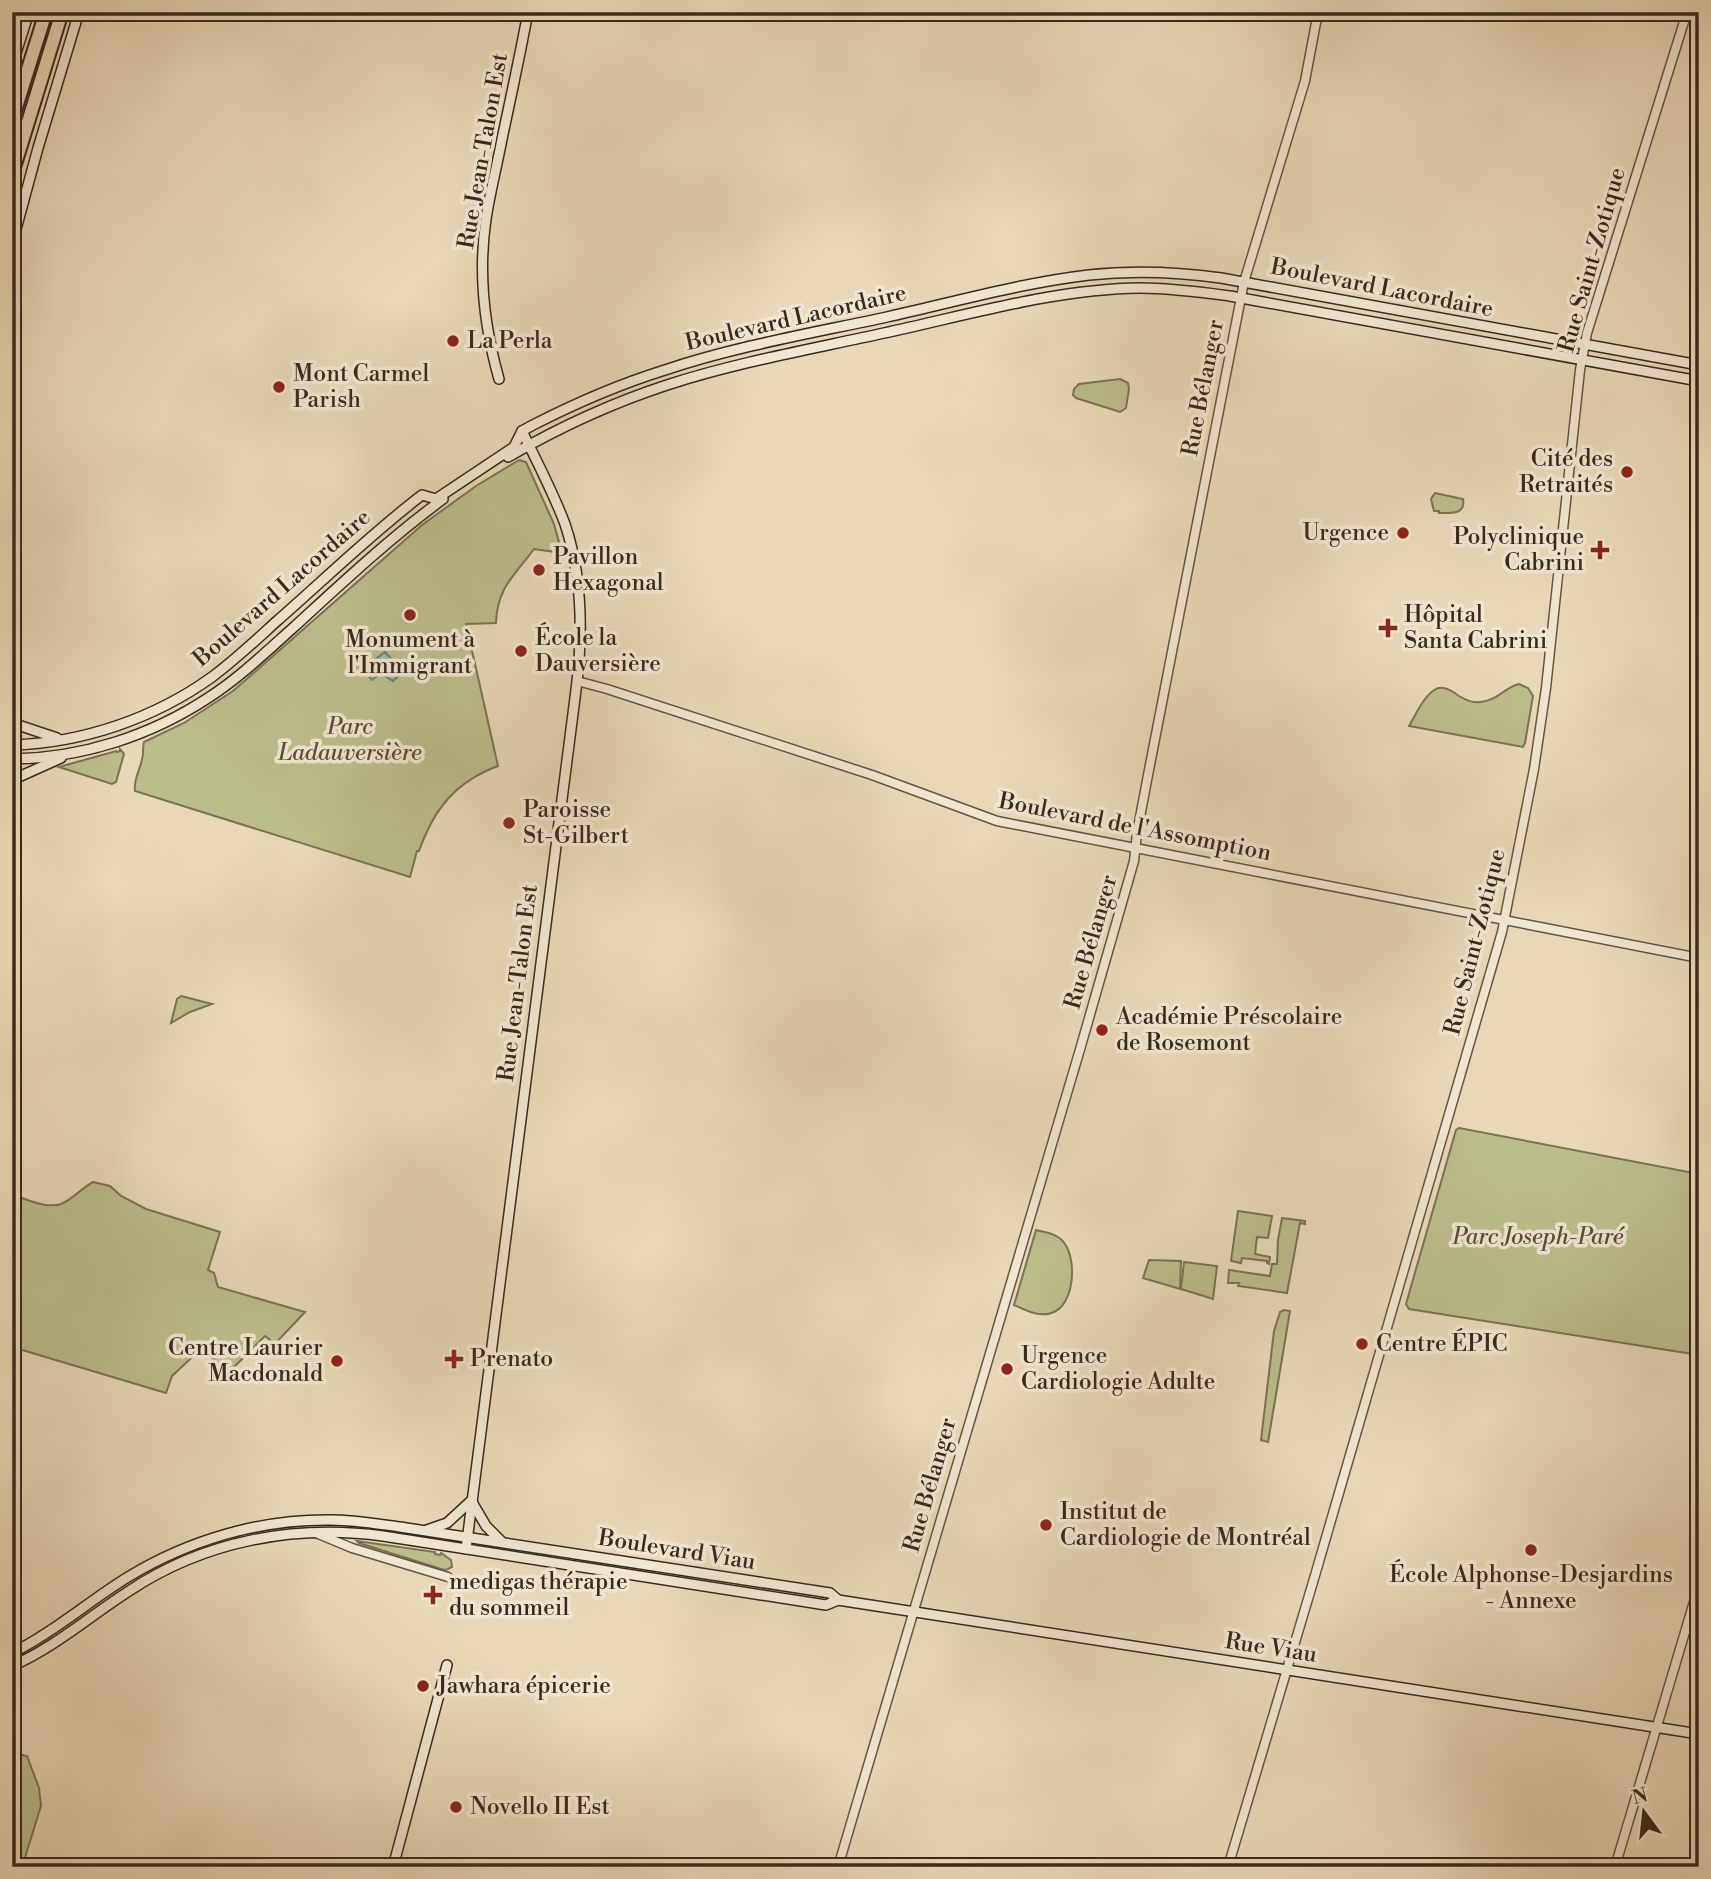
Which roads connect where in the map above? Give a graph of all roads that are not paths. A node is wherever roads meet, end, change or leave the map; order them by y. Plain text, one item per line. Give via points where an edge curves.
1 (29, 12) edge
2 (46, 12) edge
3 (62, 12) edge
4 (79, 12) edge
5 (528, 12) edge
6 (1318, 12) edge
7 (1687, 12) edge
8 (12, 66) edge
9 (12, 120) edge
10 (12, 174) edge
11 (12, 244) edge
12 (1244, 282) junction
13 (1241, 298) junction
14 (1585, 344) junction
15 (1582, 360) junction
16 (1699, 365) edge
17 (499, 379) dead end
18 (1699, 381) edge
19 (522, 431) junction
20 (529, 446) junction
21 (577, 681) junction
22 (12, 723) edge
23 (61, 739) junction
24 (12, 744) edge
25 (73, 753) junction
26 (12, 759) edge
27 (12, 780) edge
28 (1135, 847) junction
29 (1504, 919) junction
30 (1699, 958) edge
31 (472, 1500) junction
32 (425, 1531) junction
33 (314, 1532) junction
34 (359, 1533) junction
35 (467, 1537) junction
36 (502, 1542) junction
37 (352, 1548) junction
38 (466, 1549) junction
39 (448, 1577) dead end
40 (1699, 1585) edge
41 (838, 1600) junction
42 (913, 1611) junction
43 (12, 1653) edge
44 (447, 1665) dead end
45 (12, 1666) edge
46 (1286, 1670) junction
47 (1657, 1728) junction
48 (1699, 1734) edge
49 (393, 1867) edge
50 (838, 1867) edge
51 (1228, 1867) edge
52 (1615, 1867) edge

1 - 8 main road
2 - 9 highway
3 - 10 highway
4 - 11 main road
5 - 17 main road, Rue Jean-Talon Est via 484,246 485,312
6 - 12 street, Rue Bélanger via 1305,81
7 - 14 street, Rue Saint-Zotique
12 - 13 street, Rue Bélanger
12 - 14 main road, Boulevard Lacordaire
12 - 19 main road, Boulevard Lacordaire via 1136,272 1030,285 689,362 608,390
13 - 15 main road, Boulevard Lacordaire
13 - 20 main road, Boulevard Lacordaire via 1155,288 1054,297 691,378 598,411
13 - 28 street, Rue Bélanger
14 - 15 street, Rue Saint-Zotique
14 - 16 main road, Boulevard Lacordaire
15 - 18 main road, Boulevard Lacordaire
15 - 29 street, Rue Saint-Zotique via 1546,688
19 - 20 main road, Rue Jean-Talon Est
19 - 23 main road, Boulevard Lacordaire via 513,447 436,499 422,495 414,501 198,686 133,720
20 - 21 main road, Rue Jean-Talon Est via 560,512 573,555 580,614
20 - 25 main road, Boulevard Lacordaire via 471,479 415,520 216,693 143,732
21 - 28 street, Boulevard de l'Assomption via 870,774 998,821
21 - 31 main road, Rue Jean-Talon Est
22 - 23 main road
23 - 24 main road, Boulevard Lacordaire
25 - 26 main road, Boulevard Lacordaire
25 - 27 main road
28 - 29 street, Boulevard de l'Assomption
28 - 42 street, Rue Bélanger via 1081,1046
29 - 30 street, Boulevard de l'Assomption
29 - 46 street, Rue Saint-Zotique
31 - 32 main road via 447,1523
31 - 35 main road, Rue Jean-Talon Est
31 - 36 main road via 486,1526
32 - 35 main road, Boulevard Viau
32 - 43 main road, Boulevard Viau via 317,1520 221,1535 138,1571
33 - 34 main road, Boulevard Viau
33 - 37 street, Boulevard Viau
33 - 45 main road, Boulevard Viau via 237,1543 180,1563
34 - 37 street via 350,1537
34 - 38 main road, Boulevard Viau
35 - 36 main road, Boulevard Viau
35 - 38 main road, Rue Jean-Talon Est
36 - 41 main road, Boulevard Viau via 830,1593
37 - 39 street, Boulevard Viau
38 - 41 main road, Boulevard Viau via 826,1605
40 - 47 street
41 - 42 main road, Rue Viau
42 - 46 main road, Rue Viau
42 - 50 street, Rue Bélanger
44 - 49 main road
46 - 47 main road, Rue Viau
46 - 51 street, Rue Saint-Zotique
47 - 48 main road, Rue Viau
47 - 52 street

